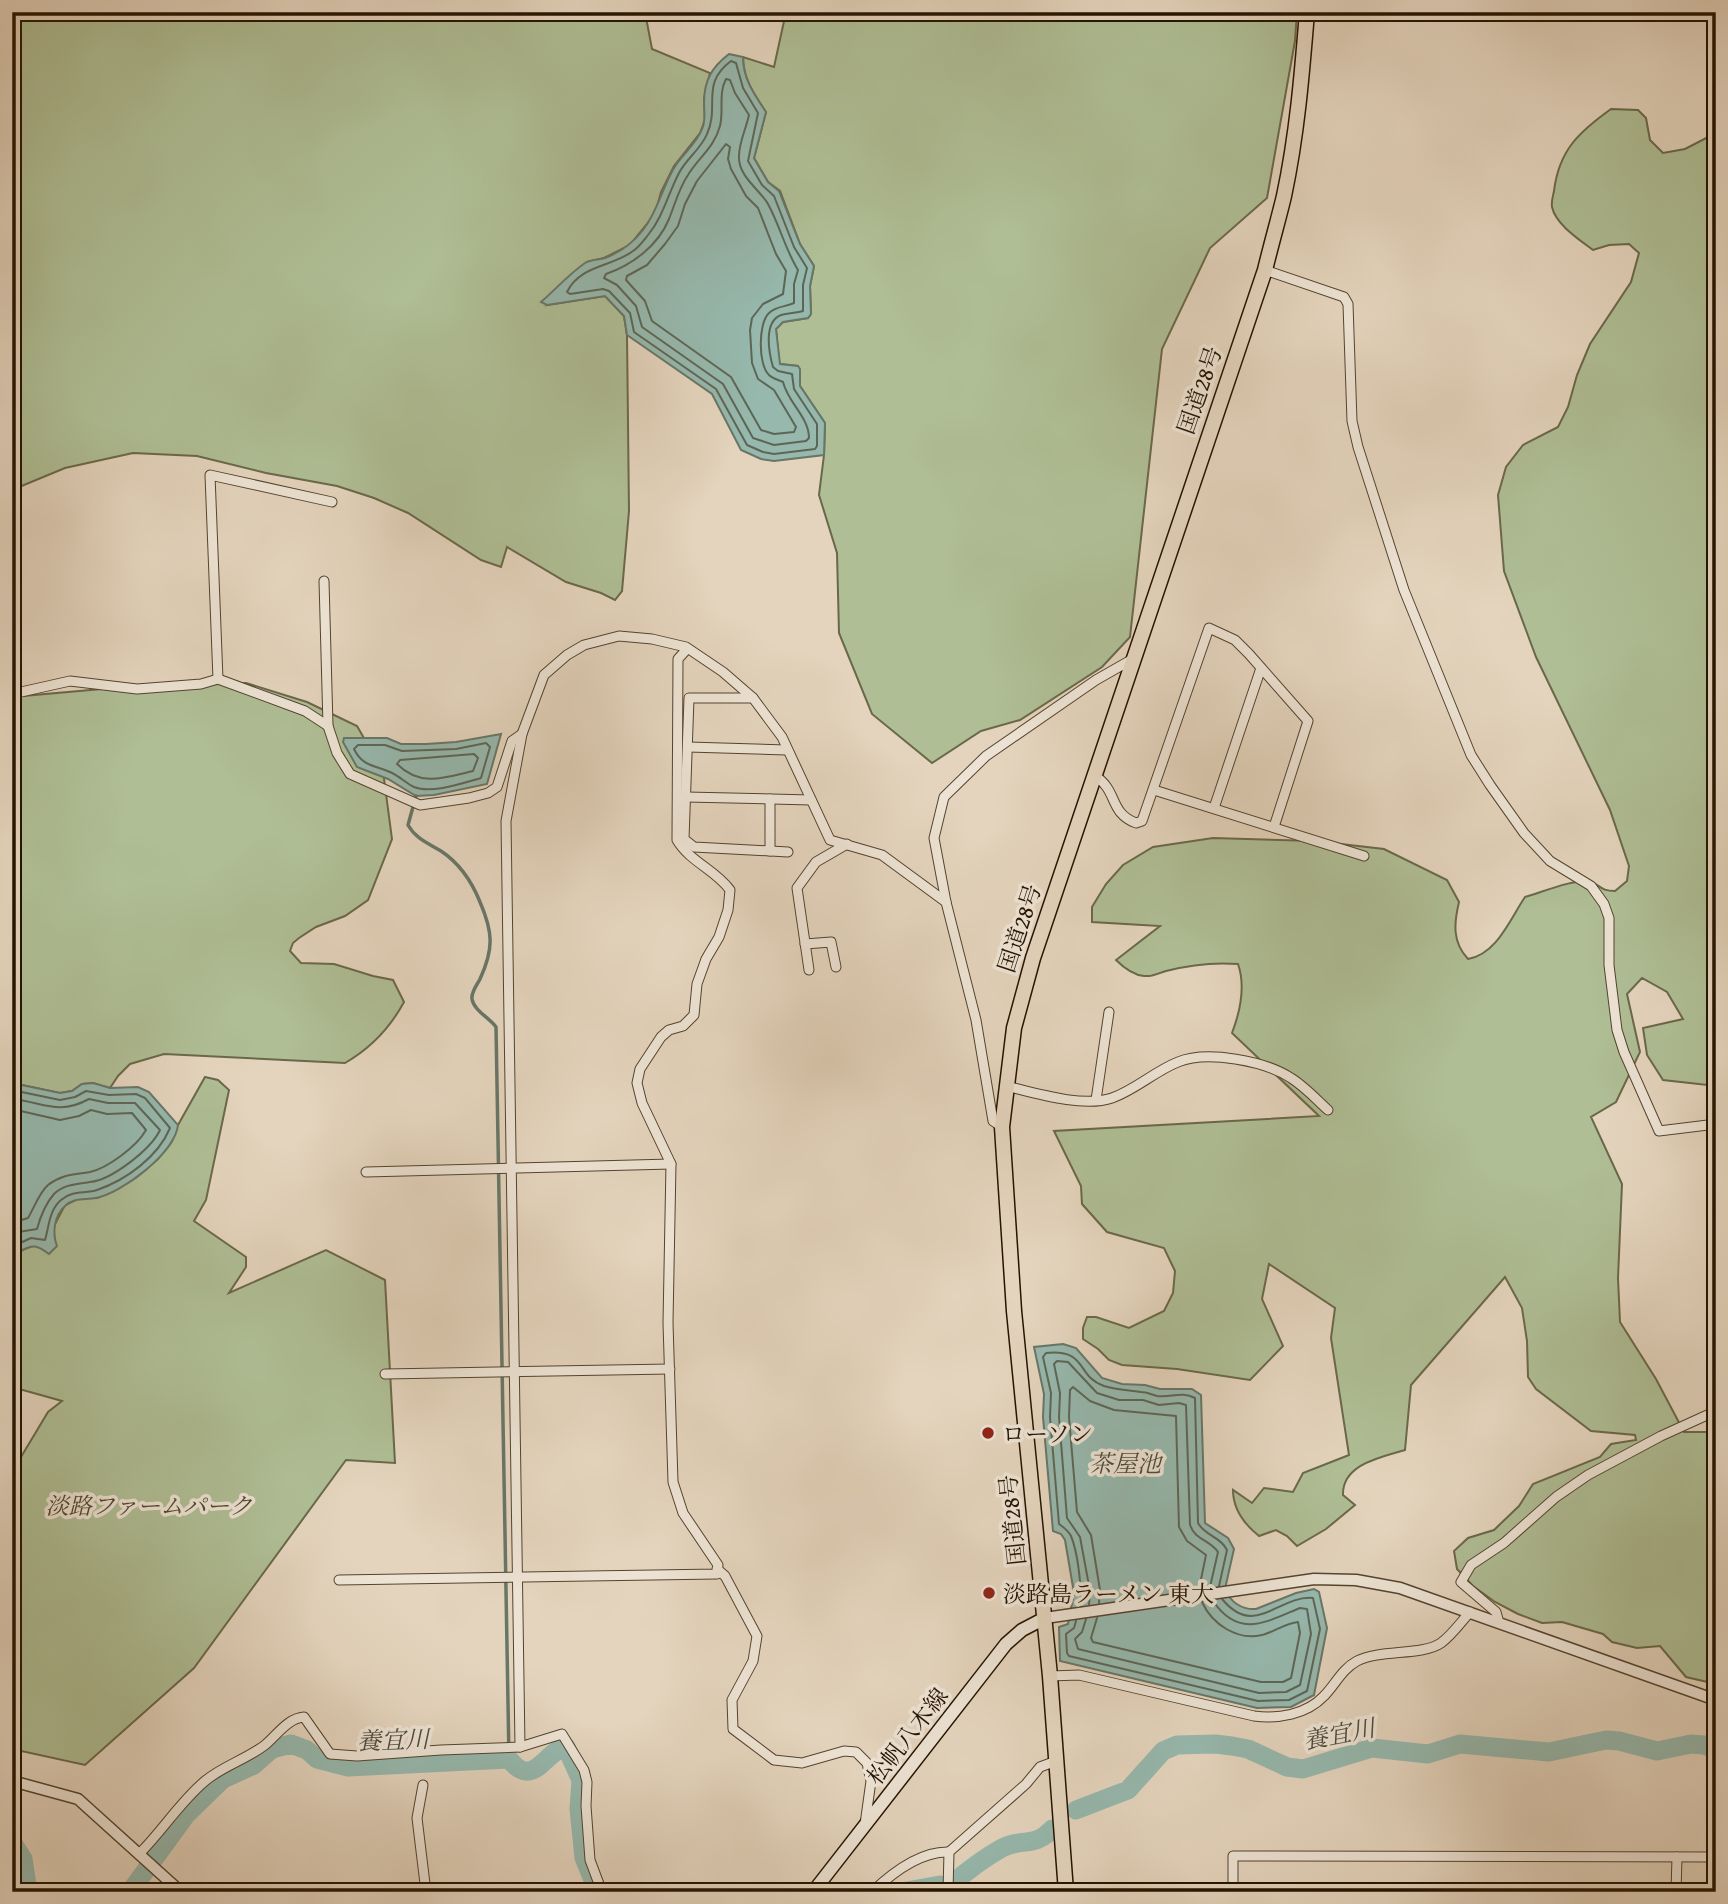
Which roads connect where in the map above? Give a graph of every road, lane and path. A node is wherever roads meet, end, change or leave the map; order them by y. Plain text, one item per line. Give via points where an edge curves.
1 (1307, 12) edge
2 (1265, 270) junction
3 (332, 502) dead end
4 (324, 581) dead end
5 (687, 649) junction
6 (1131, 660) junction
7 (1261, 668) junction
8 (218, 679) junction
9 (12, 694) edge
10 (753, 698) junction
11 (328, 726) junction
12 (523, 734) junction
13 (688, 747) junction
14 (788, 750) junction
15 (1094, 775) junction
16 (1154, 790) junction
17 (686, 797) junction
18 (769, 799) junction
19 (811, 800) junction
20 (1214, 808) junction
21 (1274, 827) junction
22 (846, 844) junction
23 (771, 851) junction
24 (788, 852) dead end
25 (1364, 856) dead end
26 (946, 902) junction
27 (805, 944) junction
28 (835, 967) dead end
29 (809, 970) dead end
30 (1110, 1012) dead end
31 (1006, 1086) junction
32 (1096, 1100) junction
33 (1328, 1110) dead end
34 (1716, 1124) edge
35 (1002, 1127) junction
36 (671, 1164) junction
37 (508, 1169) junction
38 (366, 1172) dead end
39 (670, 1369) junction
40 (512, 1373) junction
41 (385, 1374) dead end
42 (1716, 1411) edge
43 (717, 1569) junction
44 (514, 1575) junction
45 (339, 1580) dead end
46 (1470, 1612) junction
47 (1045, 1618) junction
48 (1499, 1623) junction
49 (1050, 1676) junction
50 (1716, 1700) edge
51 (518, 1747) junction
52 (1056, 1761) junction
53 (12, 1781) edge
54 (423, 1785) dead end
55 (865, 1824) junction
56 (949, 1852) junction
57 (140, 1853) junction
58 (1677, 1857) junction
59 (1716, 1857) edge
60 (602, 1891) edge
61 (181, 1892) edge
62 (426, 1892) edge
63 (813, 1892) edge
64 (872, 1892) edge
65 (948, 1892) edge
66 (1066, 1892) edge
67 (1233, 1892) edge
68 (1676, 1892) edge

1 - 2 highway, 国道28号 via 1284,195
2 - 6 highway, 国道28号
2 - 34 street via 1344,297 1348,304 1352,421 1358,447 1404,590 1471,755 1524,833 1550,861 1591,887 1604,904 1618,1030 1659,1131
3 - 8 street via 211,475
4 - 11 street
5 - 10 street
5 - 12 street via 620,636 584,645 544,675
5 - 36 street via 678,659 677,841 730,890 719,937 696,984 694,1015 661,1037 636,1083
6 - 15 highway, 国道28号
6 - 26 street via 986,756 944,797 934,838
7 - 16 street via 1234,640 1209,628
7 - 20 street
7 - 21 street via 1308,721
8 - 9 street via 137,689 70,681
8 - 11 street via 305,711
10 - 13 street via 689,698
10 - 14 street
11 - 12 street via 350,774 420,805 469,798 497,787 512,741
12 - 37 street via 506,821
13 - 14 street
13 - 17 street
14 - 19 street
15 - 16 street via 1107,783 1123,818 1136,823 1142,821
15 - 31 highway, 国道28号 via 1028,972
16 - 20 street
17 - 18 street
17 - 23 street via 684,839 694,847
18 - 19 street
18 - 23 street
19 - 22 street via 830,840
20 - 21 street
21 - 25 street
22 - 26 street via 882,855
22 - 27 street via 816,862 797,888
23 - 24 street
26 - 35 street via 976,1020 993,1121
27 - 28 street via 831,942
27 - 29 street
30 - 32 street
31 - 32 street via 1046,1096
31 - 35 highway, 国道28号
32 - 33 street via 1110,1099 1180,1061 1239,1058 1291,1077
35 - 47 highway, 国道28号 via 1014,1311
36 - 37 street
36 - 39 street
37 - 38 street
37 - 40 street
39 - 40 street
39 - 43 street via 673,1482 683,1513
40 - 41 street
40 - 44 street
42 - 48 street via 1588,1475 1471,1565 1461,1582 1496,1612
43 - 44 street via 717,1574
43 - 55 street via 757,1636 753,1661 732,1700 733,1729 774,1760 802,1763 856,1752 867,1763 871,1781
44 - 45 street
44 - 51 street
46 - 47 street via 1400,1588 1314,1579
46 - 48 street
46 - 49 street via 1439,1644 1356,1661 1324,1697 1274,1718 1079,1675
47 - 49 highway, 国道28号
47 - 55 main road, 松帆八木線 via 1006,1644
48 - 50 street
49 - 52 highway, 国道28号
51 - 57 street via 330,1754 304,1717 295,1718 263,1746 207,1779
51 - 60 street via 562,1734 584,1770 590,1860
52 - 56 street via 1040,1767
52 - 66 highway, 国道28号
53 - 57 street via 78,1800
54 - 62 street via 417,1818
55 - 63 main road, 松帆八木線
56 - 64 street via 910,1863
56 - 65 street
57 - 61 street
58 - 59 street
58 - 67 street via 1233,1856
58 - 68 street

